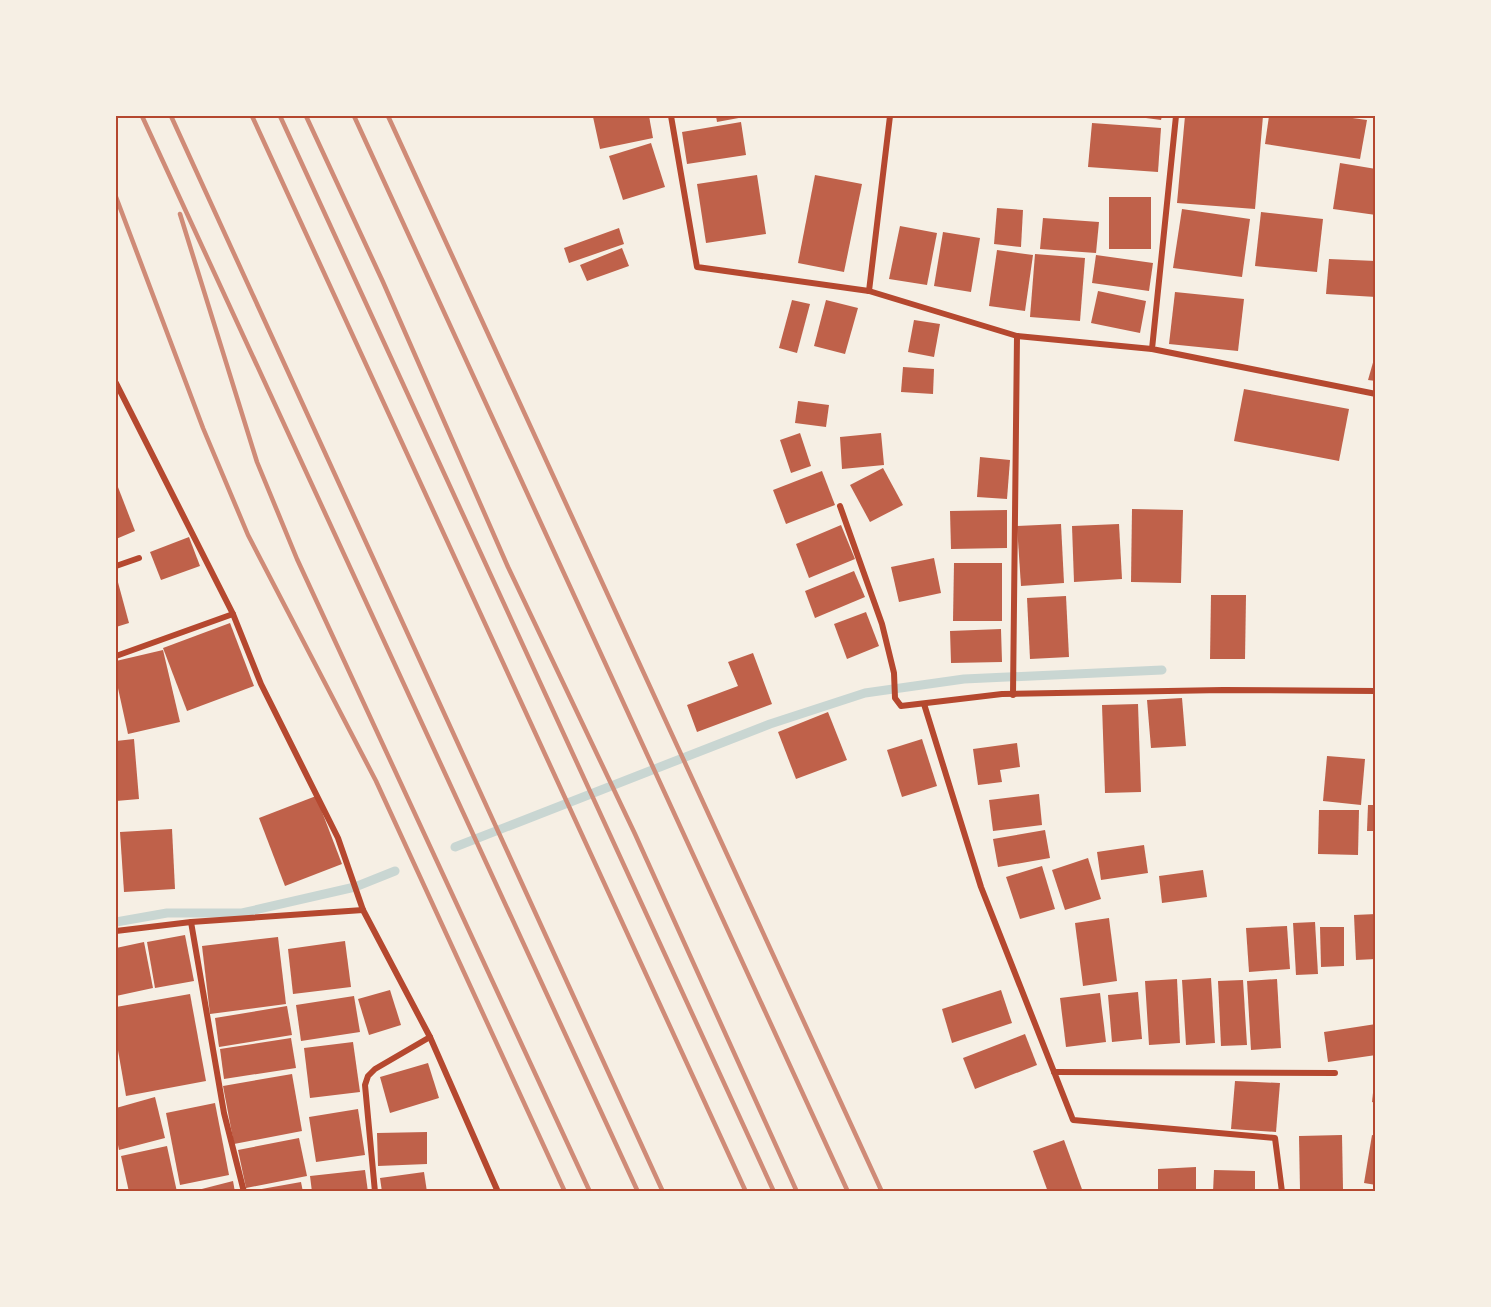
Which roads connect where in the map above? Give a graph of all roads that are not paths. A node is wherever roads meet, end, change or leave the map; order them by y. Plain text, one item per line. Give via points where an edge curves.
1 (671, 116) edge
2 (890, 116) edge
3 (1176, 116) edge
4 (869, 291) junction
5 (1017, 336) junction
6 (1152, 349) junction
7 (116, 383) edge
8 (1376, 394) edge
9 (124, 399) junction
10 (116, 402) edge
11 (840, 506) dead end
12 (139, 558) dead end
13 (116, 566) edge
14 (233, 614) junction
15 (116, 656) edge
16 (1376, 691) edge
17 (1013, 693) junction
18 (924, 704) junction
19 (363, 910) junction
20 (191, 922) junction
21 (116, 932) edge
22 (430, 1037) junction
23 (1054, 1072) junction
24 (1335, 1073) dead end
25 (244, 1191) edge
26 (375, 1191) edge
27 (498, 1191) edge
28 (1282, 1191) edge

1 - 4 street via 697,267
2 - 4 street
3 - 6 street
4 - 5 street
5 - 6 street
5 - 17 street
6 - 8 street
7 - 9 street
9 - 10 street
9 - 14 street
11 - 18 street via 882,624 896,698 901,706
12 - 13 street
14 - 15 street
14 - 19 street via 261,684 338,838
16 - 17 street
17 - 18 street
18 - 23 street via 981,887
19 - 20 street
19 - 22 street
20 - 21 street
20 - 25 street via 224,1113
22 - 26 street via 368,1076 365,1085
22 - 27 street
23 - 24 street
23 - 28 street via 1073,1120 1275,1138

